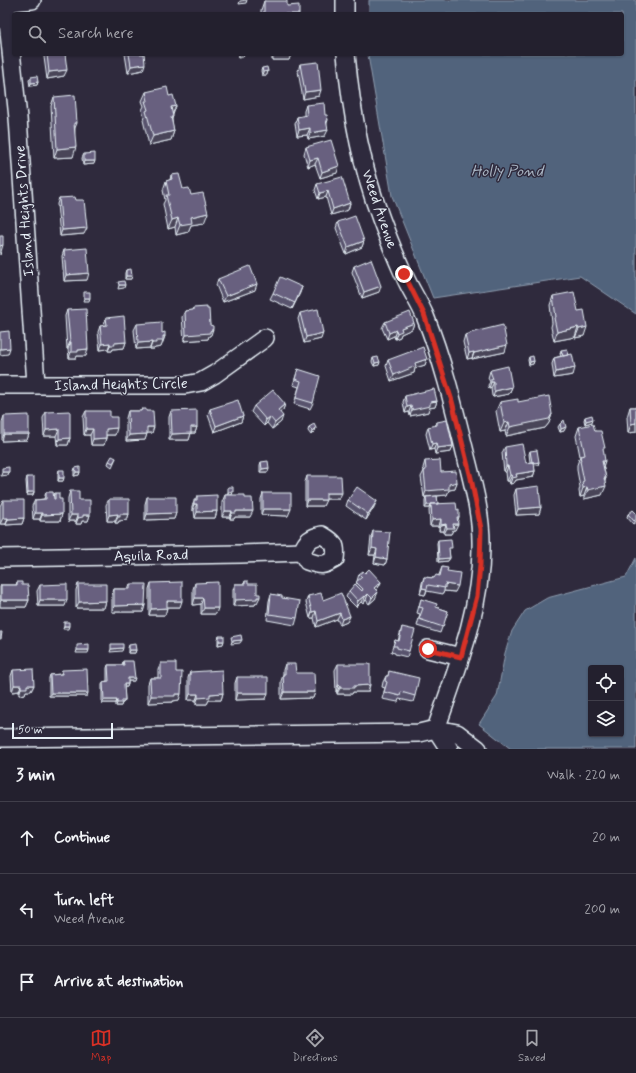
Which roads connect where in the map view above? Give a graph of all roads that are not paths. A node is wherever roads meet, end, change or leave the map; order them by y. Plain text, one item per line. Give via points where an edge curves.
1 (32, 0) edge
2 (345, 0) edge
3 (3, 3) edge
4 (345, 12) edge
5 (346, 56) edge
6 (265, 338) dead end
7 (36, 384) junction
8 (0, 385) edge
9 (302, 552) dead end
10 (0, 558) edge
11 (428, 649) dead end
12 (461, 657) junction
13 (436, 729) junction
14 (0, 738) edge
15 (449, 749) edge
16 (478, 749) edge

1 - 3 street
2 - 4 street
3 - 7 street, Island Heights Drive via 18,118
5 - 12 street, Weed Avenue via 352,111 363,163 381,219 432,334 452,401 477,505 481,529 477,596
6 - 7 street, Island Heights Circle via 215,374 201,382 186,386
7 - 8 street
9 - 10 street, Aquila Road
11 - 12 street
12 - 13 street, Weed Avenue
13 - 14 street via 419,733
13 - 15 street
13 - 16 street via 457,733

